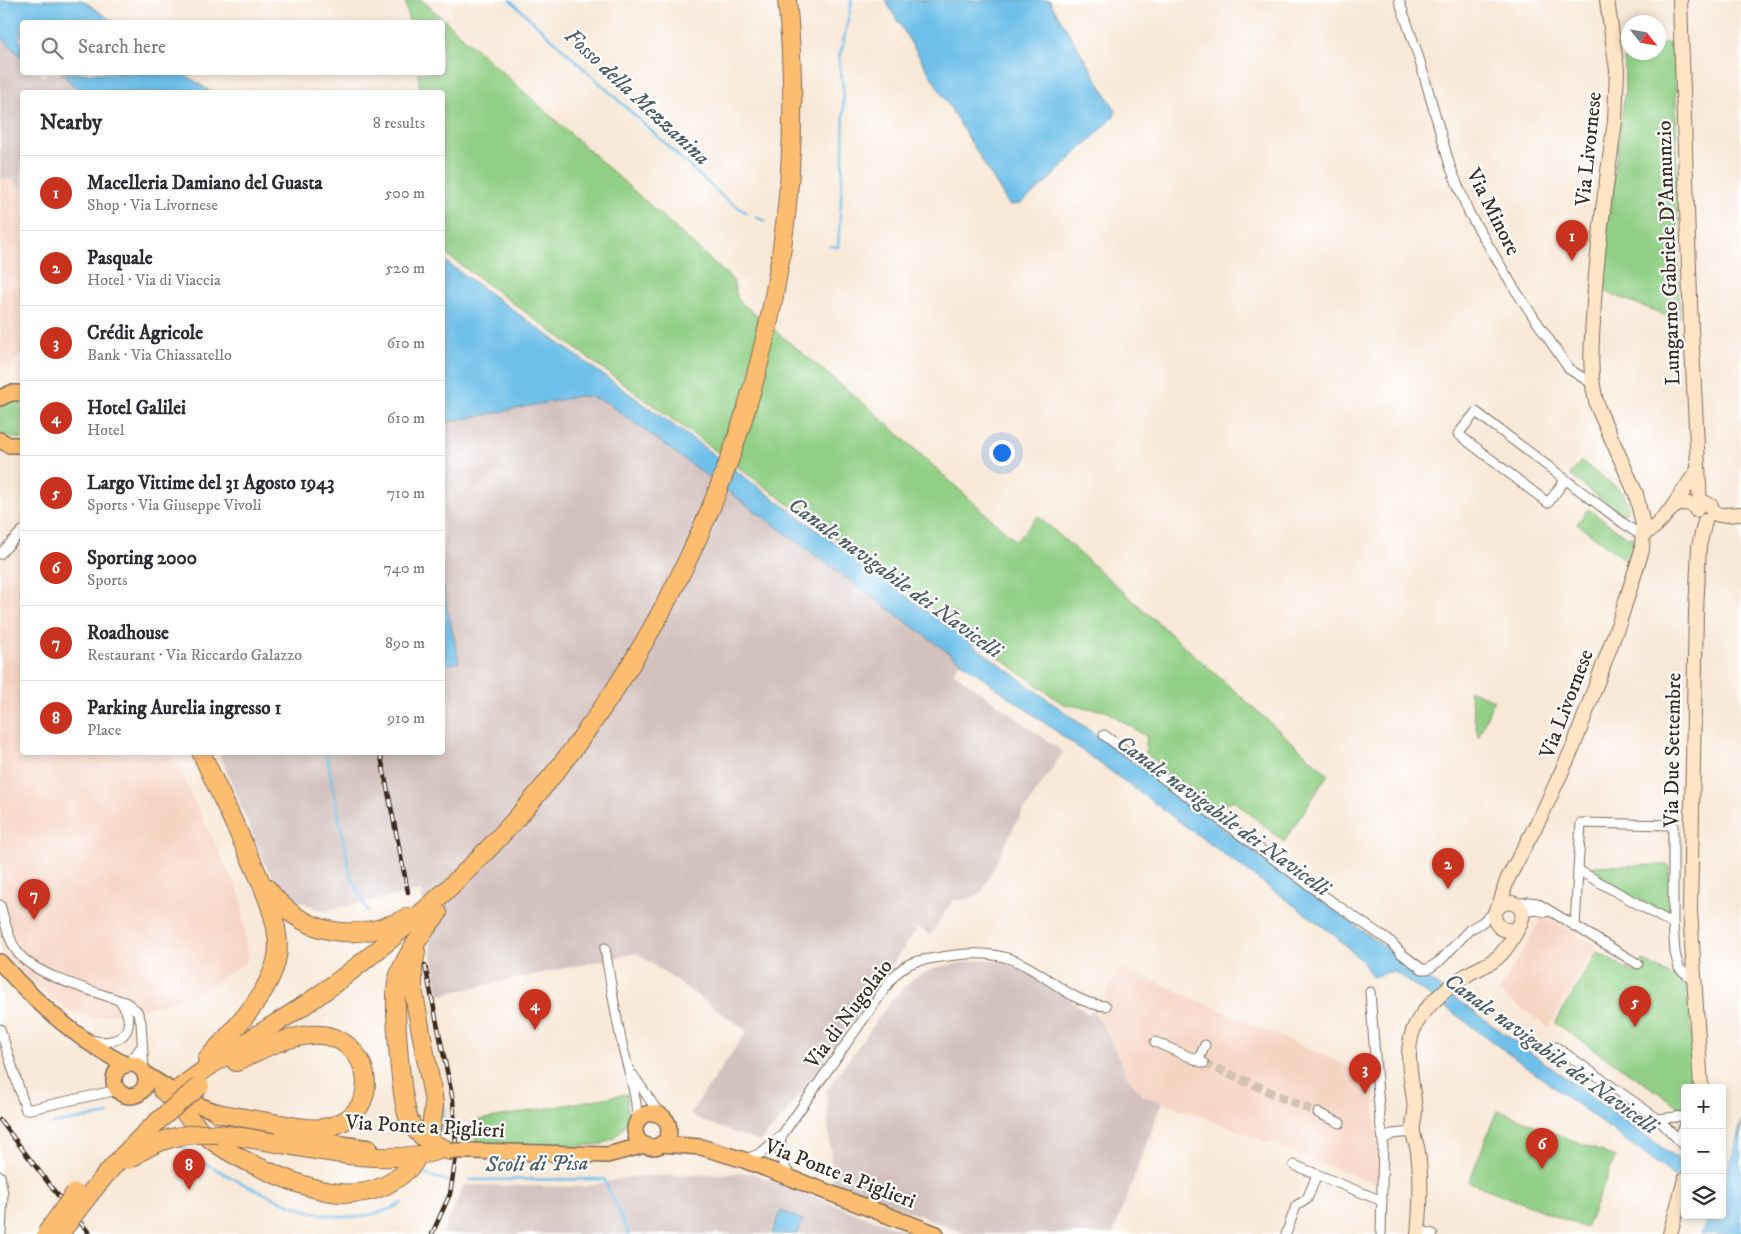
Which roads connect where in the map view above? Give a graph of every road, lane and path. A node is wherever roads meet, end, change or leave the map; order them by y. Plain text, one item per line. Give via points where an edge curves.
1 (787, 0) edge
2 (796, 0) edge
3 (1399, 0) edge
4 (1607, 0) edge
5 (1680, 0) edge
6 (782, 284) junction
7 (1593, 384) junction
8 (1697, 471) junction
9 (1565, 480) junction
10 (1699, 506) junction
11 (1671, 509) junction
12 (1741, 514) edge
13 (1709, 517) junction
14 (20, 533) edge
15 (1643, 533) junction
16 (20, 542) edge
17 (8, 547) junction
18 (0, 554) edge
19 (1104, 735) dead end
20 (202, 755) edge
21 (1578, 870) junction
22 (257, 874) junction
23 (1506, 882) junction
24 (1532, 902) junction
25 (1515, 904) junction
26 (0, 905) edge
27 (434, 909) junction
28 (1552, 913) junction
29 (1498, 918) junction
30 (1524, 920) junction
31 (1481, 923) junction
32 (1673, 924) junction
33 (1576, 927) junction
34 (418, 942) junction
35 (605, 948) dead end
36 (1503, 952) junction
37 (0, 962) edge
38 (1638, 964) dead end
39 (1695, 981) junction
40 (1370, 992) dead end
41 (120, 1000) junction
42 (1106, 1006) dead end
43 (0, 1029) edge
44 (75, 1032) junction
45 (277, 1034) junction
46 (1154, 1042) dead end
47 (1205, 1045) dead end
48 (142, 1046) junction
49 (1556, 1047) dead end
50 (628, 1065) junction
51 (123, 1068) junction
52 (144, 1073) junction
53 (1701, 1084) edge
54 (144, 1089) junction
55 (171, 1089) junction
56 (118, 1090) junction
57 (218, 1113) junction
58 (1318, 1113) tunnel mouth
59 (1681, 1116) edge
60 (1658, 1119) junction
61 (666, 1121) junction
62 (1340, 1123) dead end
63 (637, 1124) junction
64 (431, 1129) dead end
65 (1412, 1132) junction
66 (782, 1135) junction
67 (1383, 1140) junction
68 (1681, 1141) edge
69 (661, 1144) junction
70 (645, 1145) junction
71 (701, 1147) junction
72 (444, 1151) junction
73 (597, 1155) junction
74 (744, 1160) junction
75 (414, 1163) dead end
76 (1294, 1165) dead end
77 (1317, 1174) junction
78 (0, 1176) edge
79 (792, 1179) junction
80 (1681, 1193) edge
81 (87, 1197) junction
82 (1382, 1201) junction
83 (1418, 1232) edge
84 (1, 1234) edge
85 (46, 1234) edge
86 (60, 1234) edge
87 (936, 1234) edge
88 (1286, 1234) edge
89 (1381, 1234) edge
90 (1433, 1234) edge
91 (1670, 1234) edge

1 - 6 highway via 792,132
2 - 6 highway via 801,66 800,162 797,216
3 - 7 street, Via Minore via 1450,166 1469,213 1514,288 1569,368
4 - 7 street, Via Livornese via 1617,70 1615,121 1595,275
5 - 8 street, Lungarno Gabriele D'Annunzio
6 - 27 highway via 766,379 743,454 711,537 668,623 629,690 575,764 519,831
7 - 15 street, Via Livornese via 1600,414 1636,494
8 - 10 street, Lungarno Gabriele D'Annunzio
8 - 11 street
9 - 9 street via 1548,503 1458,434 1476,412
9 - 15 street via 1636,532
10 - 11 street via 1681,502
10 - 13 street via 1698,517
11 - 15 street via 1655,527
12 - 13 street
13 - 39 street, Via Due Settembre via 1699,552 1695,640 1690,910
14 - 17 street
15 - 23 street, Via Livornese via 1642,554 1634,580 1574,745
16 - 17 street
17 - 18 street
19 - 31 street via 1391,942 1422,969 1436,964 1469,930
20 - 22 highway
21 - 32 street
21 - 32 street, Via Due Settembre via 1581,824 1673,825
21 - 33 street, Via Due Settembre
22 - 27 highway via 290,913 327,930 354,932 380,929
22 - 55 highway via 275,924 278,945 271,975 263,991 222,1043
23 - 25 street
23 - 29 street, Via Livornese
24 - 25 street
24 - 28 street
24 - 30 street
25 - 29 street via 1508,902
25 - 30 street via 1522,911
26 - 41 street via 17,951 29,963 48,974
27 - 34 highway
27 - 45 highway via 335,997
28 - 30 street via 1537,910
28 - 33 street
29 - 30 street via 1510,930
29 - 31 street
29 - 31 street via 1488,916
29 - 36 street, Via Livornese
30 - 36 street
32 - 39 street, Via Due Settembre via 1679,968
33 - 38 street
34 - 64 highway via 413,989 433,1096
34 - 72 highway via 402,970 395,999 406,1108 419,1133
35 - 50 street
36 - 65 street via 1457,982 1416,1024 1409,1056 1415,1111
37 - 44 main road via 29,993
39 - 53 street, Via Due Settembre
40 - 67 street
41 - 44 street via 130,1019 119,1039 99,1042
41 - 48 street via 139,1014
42 - 66 street, Via di Nugolaio via 1080,999 1006,957 974,954 910,963 893,977
43 - 56 street via 26,1110
44 - 51 main road
45 - 55 highway via 214,1062
45 - 57 highway via 322,1036 351,1048 361,1059 365,1075 366,1091 359,1107 340,1123 318,1129
45 - 81 highway, bridge via 200,1086 154,1124
46 - 47 street via 1201,1062
48 - 51 street
48 - 52 street
49 - 60 street
50 - 61 street via 636,1082
50 - 63 street
51 - 52 main road via 137,1066
51 - 56 main road via 115,1082
52 - 54 main road
52 - 55 main road, Via Ponte a Piglieri
54 - 55 main road, Via Ponte a Piglieri
54 - 56 main road via 131,1096
55 - 57 main road, Via Ponte a Piglieri via 190,1102
55 - 75 highway via 174,1101 216,1144 260,1168 310,1187 340,1194 370,1191 397,1178
55 - 85 highway, bridge via 118,1142
57 - 72 main road, Via Ponte a Piglieri via 336,1144 374,1149
58 - 62 street
59 - 60 street
60 - 68 street
61 - 63 main road via 656,1113 648,1113
61 - 69 main road via 668,1134
61 - 71 main road, Via Ponte a Piglieri
63 - 70 main road via 637,1136
63 - 73 main road, Via Ponte a Piglieri via 616,1147 606,1154
65 - 67 street via 1392,1134
65 - 83 street via 1420,1174
66 - 74 street, Via di Nugolaio via 761,1153
66 - 79 street via 778,1150
67 - 82 street
69 - 70 main road
69 - 71 main road, Via Ponte a Piglieri
70 - 73 main road, Via Ponte a Piglieri
71 - 74 main road, Via Ponte a Piglieri
72 - 73 main road, Via Ponte a Piglieri, bridge
72 - 81 highway, bridge via 421,1156 378,1157 219,1134 179,1136 154,1143 138,1153
74 - 79 main road, Via Ponte a Piglieri
76 - 77 street
77 - 82 street
77 - 88 street via 1307,1199 1296,1206
78 - 84 street via 3,1194
79 - 87 main road, Via Ponte a Piglieri
80 - 91 street
81 - 86 highway, bridge
82 - 89 street
83 - 90 street

